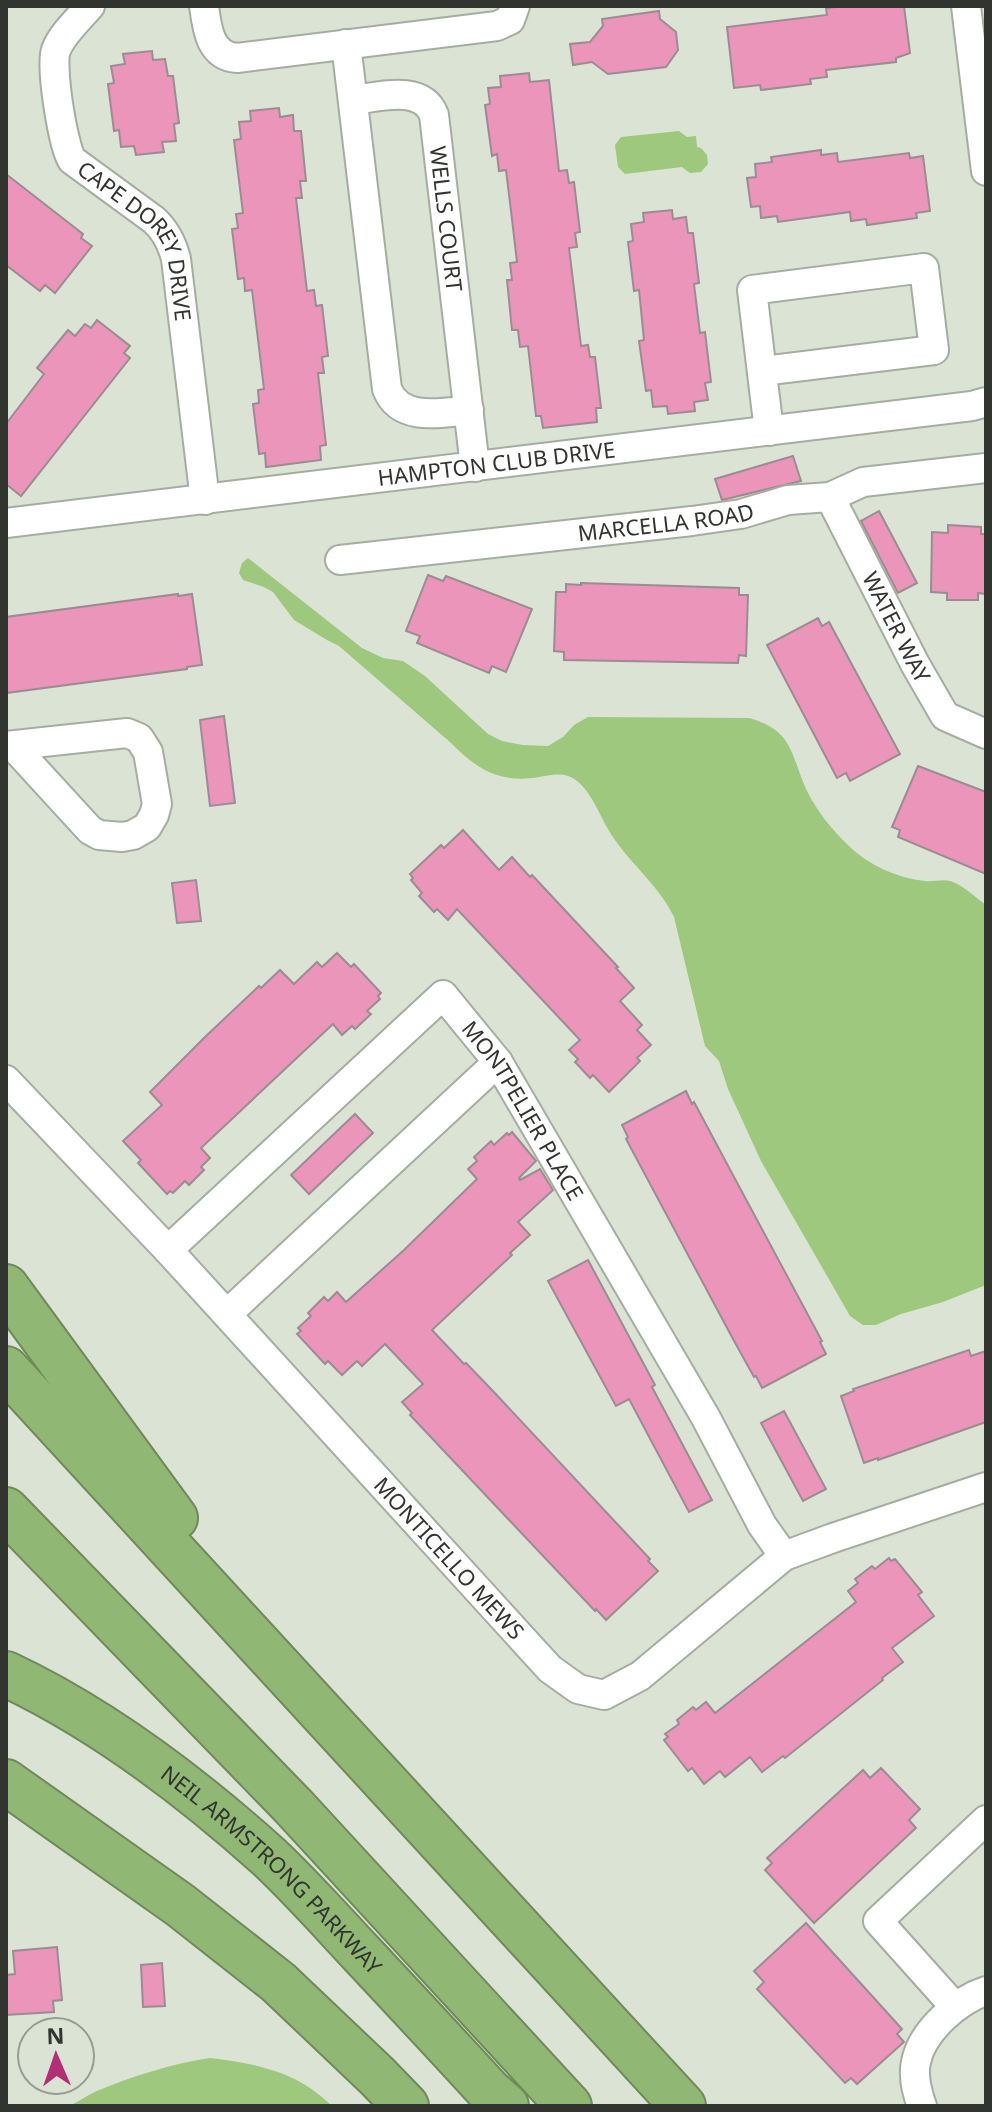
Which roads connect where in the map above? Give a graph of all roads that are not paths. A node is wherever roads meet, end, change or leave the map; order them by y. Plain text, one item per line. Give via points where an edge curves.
1 (90, 6) edge
2 (204, 6) edge
3 (515, 6) edge
4 (966, 6) edge
5 (346, 44) junction
6 (353, 100) junction
7 (986, 171) edge
8 (762, 371) junction
9 (986, 402) edge
10 (469, 410) junction
11 (769, 431) junction
12 (475, 467) junction
13 (986, 468) edge
14 (830, 497) junction
15 (205, 500) junction
16 (6, 523) edge
17 (340, 560) dead end
18 (986, 734) edge
19 (9, 746) edge
20 (498, 1062) junction
21 (6, 1080) edge
22 (168, 1250) junction
23 (6, 1287) edge
24 (227, 1314) junction
25 (6, 1369) edge
26 (986, 1487) edge
27 (6, 1510) edge
28 (784, 1556) junction
29 (6, 1674) edge
30 (306, 1697) junction
31 (6, 1782) edge
32 (986, 1820) edge
33 (986, 1991) edge
34 (955, 2007) junction
35 (406, 2106) edge
36 (506, 2106) edge
37 (569, 2106) edge
38 (683, 2106) edge
39 (922, 2106) edge

1 - 15 street, CAPE DOREY DRIVE via 54,56 66,147 78,165 154,220 171,241
2 - 5 street via 216,49 230,57
3 - 5 street via 510,20 497,26
4 - 7 street
5 - 6 street
6 - 10 street via 387,389 394,401 422,414
6 - 10 street, WELLS COURT via 411,95 434,115
8 - 8 street via 752,290 924,268 934,350
8 - 11 street
9 - 11 street, HAMPTON CLUB DRIVE
10 - 12 street, WELLS COURT
11 - 12 street, HAMPTON CLUB DRIVE
12 - 15 street, HAMPTON CLUB DRIVE
13 - 14 street, MARCELLA ROAD via 863,482
14 - 17 street, MARCELLA ROAD via 788,500 692,521
14 - 18 street, WATER WAY via 945,716
15 - 16 street, HAMPTON CLUB DRIVE
19 - 19 street via 127,733 139,738 151,765 154,815 133,835 111,837 90,830
20 - 22 street, MONTPELIER PLACE via 443,995
20 - 24 street
20 - 28 street, MONTPELIER PLACE
21 - 22 street, MONTICELLO MEWS
22 - 24 street, MONTICELLO MEWS
23 - 30 highway
24 - 28 street, MONTICELLO MEWS via 550,1669 578,1689 604,1695 640,1676
25 - 30 highway
26 - 28 street, MONTICELLO MEWS
27 - 37 highway via 294,1807
29 - 36 highway, NEIL ARMSTRONG PARKWAY via 135,1750 269,1858
30 - 38 highway
31 - 35 highway via 278,1982
32 - 34 street via 878,1921
33 - 34 street
34 - 39 street via 927,2036 916,2062

